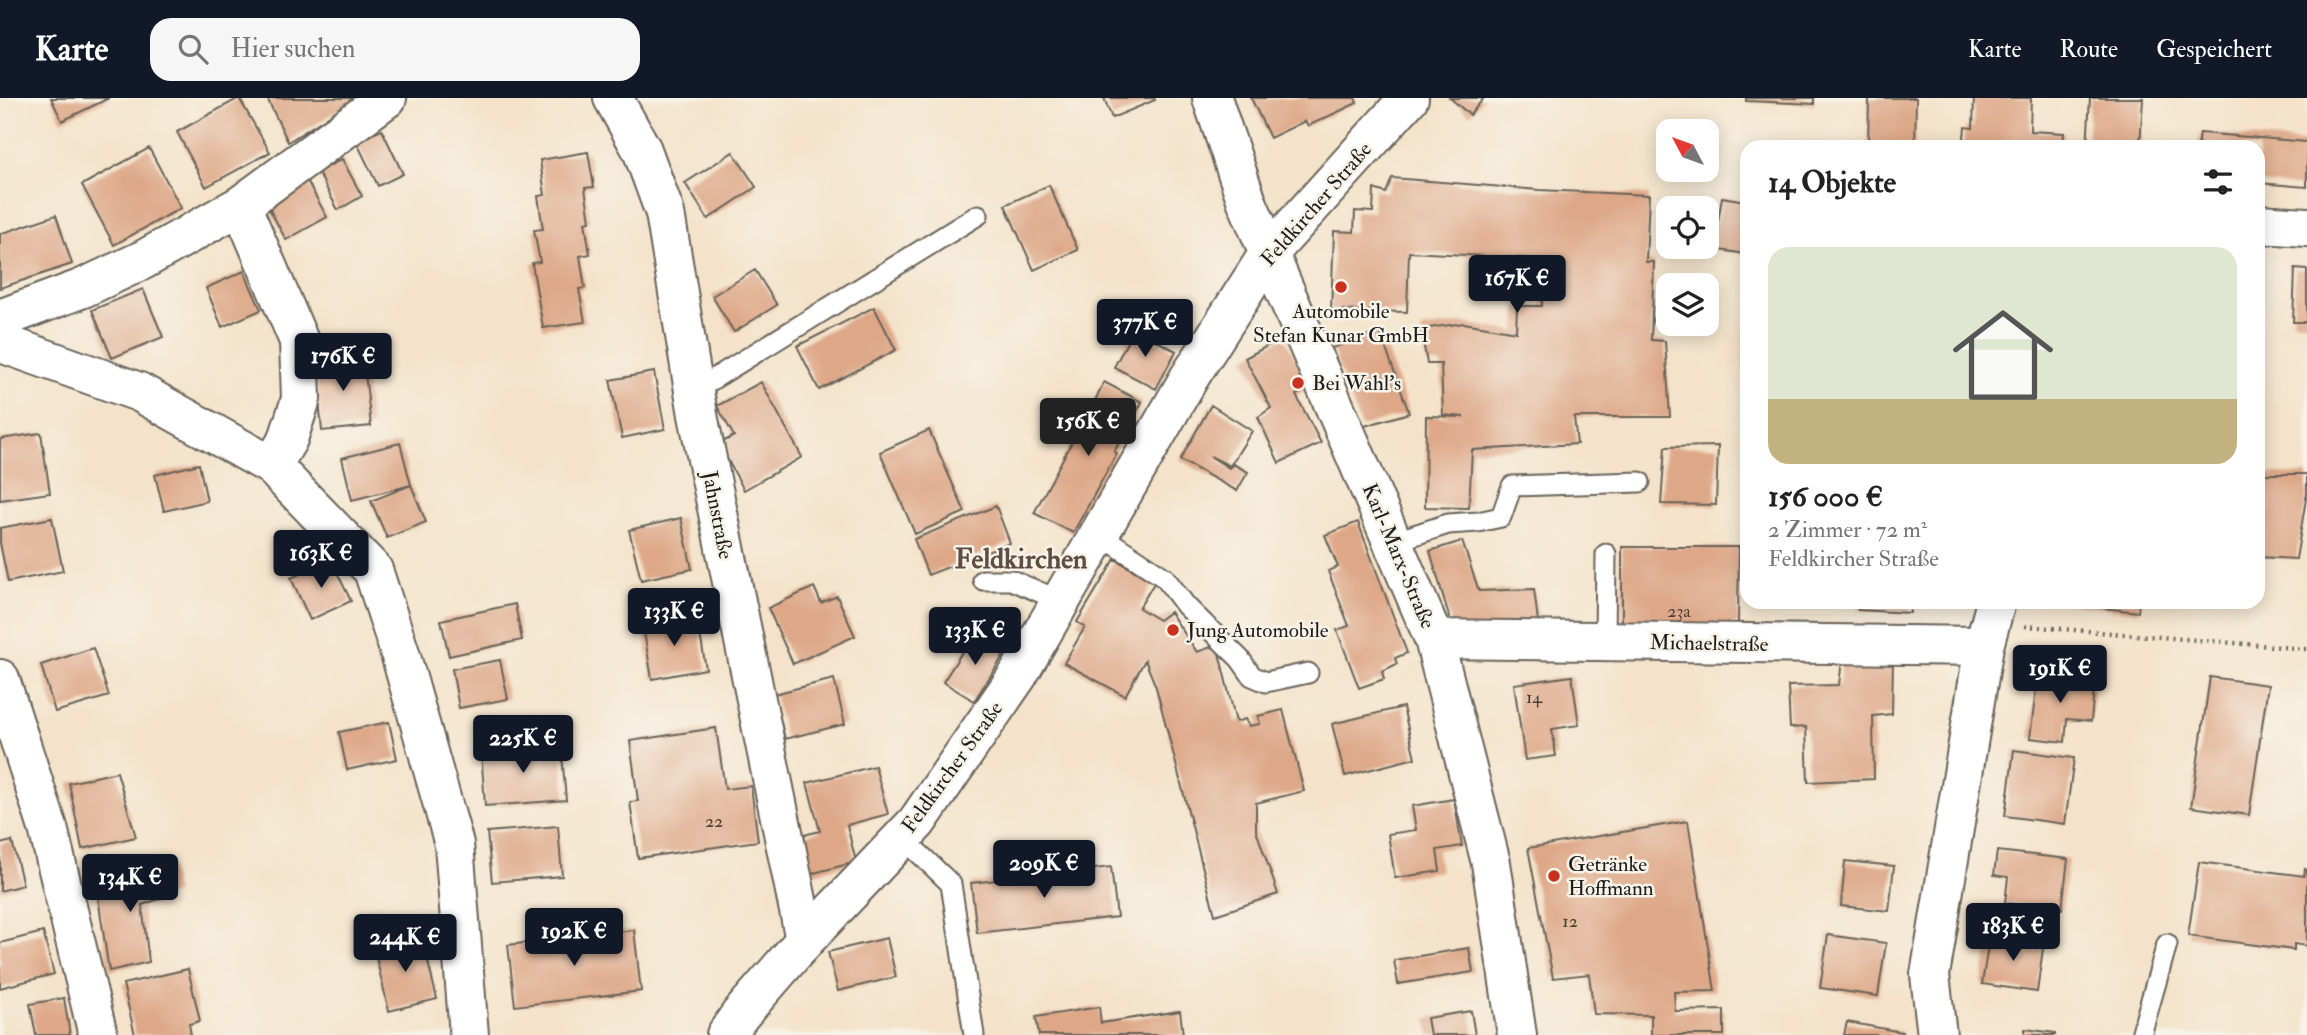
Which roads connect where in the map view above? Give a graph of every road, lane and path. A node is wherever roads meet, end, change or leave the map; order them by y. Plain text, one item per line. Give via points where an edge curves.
1 (387, 98) edge
2 (613, 98) edge
3 (1212, 98) edge
4 (1409, 98) edge
5 (240, 205) junction
6 (978, 215) dead end
7 (2265, 224) edge
8 (2307, 227) edge
9 (1269, 253) junction
10 (0, 319) edge
11 (0, 337) edge
12 (694, 391) junction
13 (271, 466) junction
14 (1640, 482) dead end
15 (1099, 534) junction
16 (1393, 542) junction
17 (1606, 554) dead end
18 (983, 580) dead end
19 (1061, 601) junction
20 (1990, 624) edge
21 (1434, 639) junction
22 (1605, 641) junction
23 (2307, 649) edge
24 (1308, 673) dead end
25 (0, 679) edge
26 (902, 838) junction
27 (805, 940) junction
28 (2166, 944) dead end
29 (98, 1035) edge
30 (469, 1035) edge
31 (726, 1035) edge
32 (974, 1035) edge
33 (1517, 1035) edge
34 (1937, 1035) edge
35 (2141, 1035) edge

1 - 5 street
2 - 12 street, Jahnstraße via 642,150 665,214
3 - 9 street, Karl-Marx-Straße
4 - 9 street, Feldkircher Straße
5 - 10 street via 143,260
5 - 13 street via 299,341 300,399 288,439
6 - 12 lane
7 - 8 street
9 - 15 street, Feldkircher Straße via 1189,378
9 - 16 street, Karl-Marx-Straße
11 - 13 street via 7,345 139,392
12 - 27 street, Jahnstraße
13 - 30 street via 373,570 454,844
14 - 16 lane via 1513,486 1501,517 1448,524
15 - 19 street, Feldkircher Straße
15 - 24 lane via 1165,578 1252,676 1266,682
16 - 21 street, Karl-Marx-Straße
17 - 22 lane
18 - 19 lane via 1010,580
19 - 26 street, Feldkircher Straße via 1018,675
20 - 22 street, Michaelstraße
20 - 23 path
20 - 34 street via 1930,975
21 - 22 street, Michaelstraße
21 - 33 street, Karl-Marx-Straße via 1491,863
25 - 29 street via 47,828
26 - 27 street, Feldkircher Straße
26 - 32 lane via 951,884
27 - 31 street, Feldkircher Straße
28 - 35 lane

